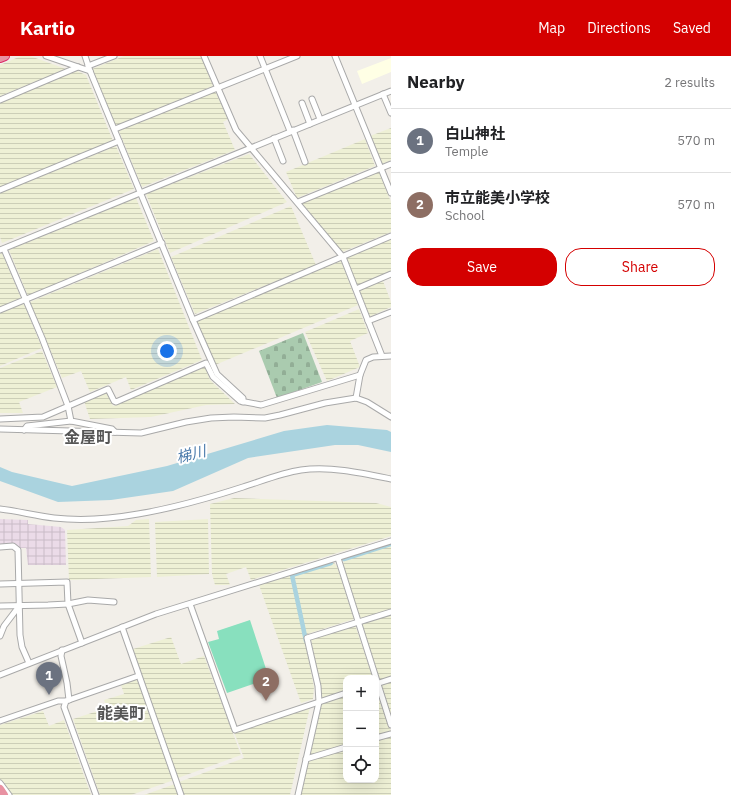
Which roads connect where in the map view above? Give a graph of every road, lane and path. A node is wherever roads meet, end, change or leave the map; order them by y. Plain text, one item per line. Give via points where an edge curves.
1 (5, 56) edge
2 (46, 56) edge
3 (85, 56) edge
4 (114, 56) edge
5 (204, 56) edge
6 (260, 56) edge
7 (296, 56) edge
8 (335, 56) edge
9 (0, 58) edge
10 (78, 67) junction
11 (89, 69) junction
12 (265, 69) junction
13 (219, 88) junction
14 (391, 91) edge
15 (383, 94) junction
16 (312, 99) dead end
17 (0, 100) edge
18 (302, 103) dead end
19 (355, 105) junction
20 (391, 114) edge
21 (320, 119) junction
22 (310, 124) junction
23 (115, 129) junction
24 (291, 131) junction
25 (274, 138) junction
26 (119, 141) junction
27 (251, 148) junction
28 (283, 161) dead end
29 (305, 162) dead end
30 (391, 164) edge
31 (381, 168) junction
32 (0, 190) edge
33 (141, 192) junction
34 (391, 193) edge
35 (298, 202) junction
36 (391, 236) edge
37 (162, 243) junction
38 (2, 249) edge
39 (343, 257) junction
40 (391, 274) edge
41 (356, 289) junction
42 (25, 300) junction
43 (0, 310) edge
44 (391, 312) edge
45 (193, 320) junction
46 (368, 321) junction
47 (382, 356) junction
48 (391, 356) edge
49 (360, 375) junction
50 (356, 398) junction
51 (243, 402) junction
52 (68, 406) junction
53 (391, 417) edge
54 (0, 418) edge
55 (70, 421) junction
56 (0, 429) edge
57 (24, 430) junction
58 (115, 432) junction
59 (391, 479) edge
60 (0, 509) edge
61 (391, 541) edge
62 (0, 547) edge
63 (338, 558) junction
64 (0, 584) edge
65 (19, 584) junction
66 (114, 602) dead end
67 (68, 604) junction
68 (190, 604) junction
69 (20, 605) junction
70 (0, 606) edge
71 (391, 612) edge
72 (359, 622) junction
73 (3, 624) edge
74 (122, 627) junction
75 (0, 636) edge
76 (82, 643) junction
77 (62, 650) junction
78 (29, 663) junction
79 (0, 674) edge
80 (375, 675) edge
81 (138, 676) junction
82 (391, 679) edge
83 (379, 682) edge
84 (379, 689) edge
85 (343, 694) edge
86 (68, 701) junction
87 (319, 702) junction
88 (0, 721) edge
89 (391, 725) edge
90 (391, 734) edge
91 (379, 737) edge
92 (343, 748) edge
93 (306, 759) junction
94 (0, 783) edge
95 (0, 789) edge
96 (4, 795) edge
97 (9, 795) edge
98 (96, 795) edge
99 (181, 795) edge
100 (298, 795) edge

1 - 9 highway
2 - 10 street
3 - 11 street
4 - 11 street
5 - 13 street
6 - 12 street
7 - 12 street
8 - 19 street
10 - 11 street
10 - 17 street
11 - 23 street
12 - 13 street
12 - 24 street
13 - 23 street
13 - 27 street via 236,130
14 - 15 street
15 - 19 street
15 - 20 street
16 - 21 street
18 - 22 street
19 - 21 street
19 - 31 street
21 - 22 street
22 - 24 street
23 - 26 street
24 - 25 street
24 - 29 street
25 - 27 street
25 - 28 street
26 - 32 street
26 - 33 street
27 - 33 street
27 - 35 street
30 - 31 street
31 - 34 street
31 - 35 street
33 - 37 street
33 - 38 street
35 - 39 street
36 - 39 street
37 - 42 street
37 - 45 street
38 - 42 street
39 - 41 street
39 - 45 street
40 - 41 street
41 - 46 street
42 - 43 street
42 - 52 street
44 - 46 street
45 - 51 street via 216,374 244,398
46 - 47 street
47 - 48 street
47 - 49 street via 366,360
49 - 50 street
49 - 51 street via 271,403 261,405
50 - 53 street
50 - 58 street via 325,402 265,418 211,418 141,432
51 - 52 street via 213,377 206,363 116,402 108,389
52 - 54 street via 38,418
52 - 55 street
55 - 57 street via 27,426
55 - 58 street via 112,429
56 - 57 street
57 - 58 street
59 - 60 street via 343,471 301,470 200,500 110,518 59,518
61 - 63 street
62 - 65 street via 13,546 18,550
63 - 68 street
63 - 72 street
64 - 65 street
65 - 67 street via 67,582
65 - 69 street
66 - 67 street via 88,600
67 - 69 street
67 - 76 street
68 - 74 street
68 - 87 street via 235,730
69 - 70 street
69 - 73 street
69 - 78 street via 20,635
71 - 72 street
72 - 80 street
72 - 87 street via 307,638
73 - 75 street
74 - 76 street
74 - 81 street
76 - 77 street
77 - 78 street
77 - 86 street
78 - 79 street
81 - 86 street
81 - 99 street
82 - 83 street
84 - 89 street
85 - 87 street
86 - 88 street via 58,701
86 - 98 street via 64,707
87 - 93 street
90 - 91 street
92 - 93 street
93 - 100 street
94 - 97 street
95 - 96 highway

